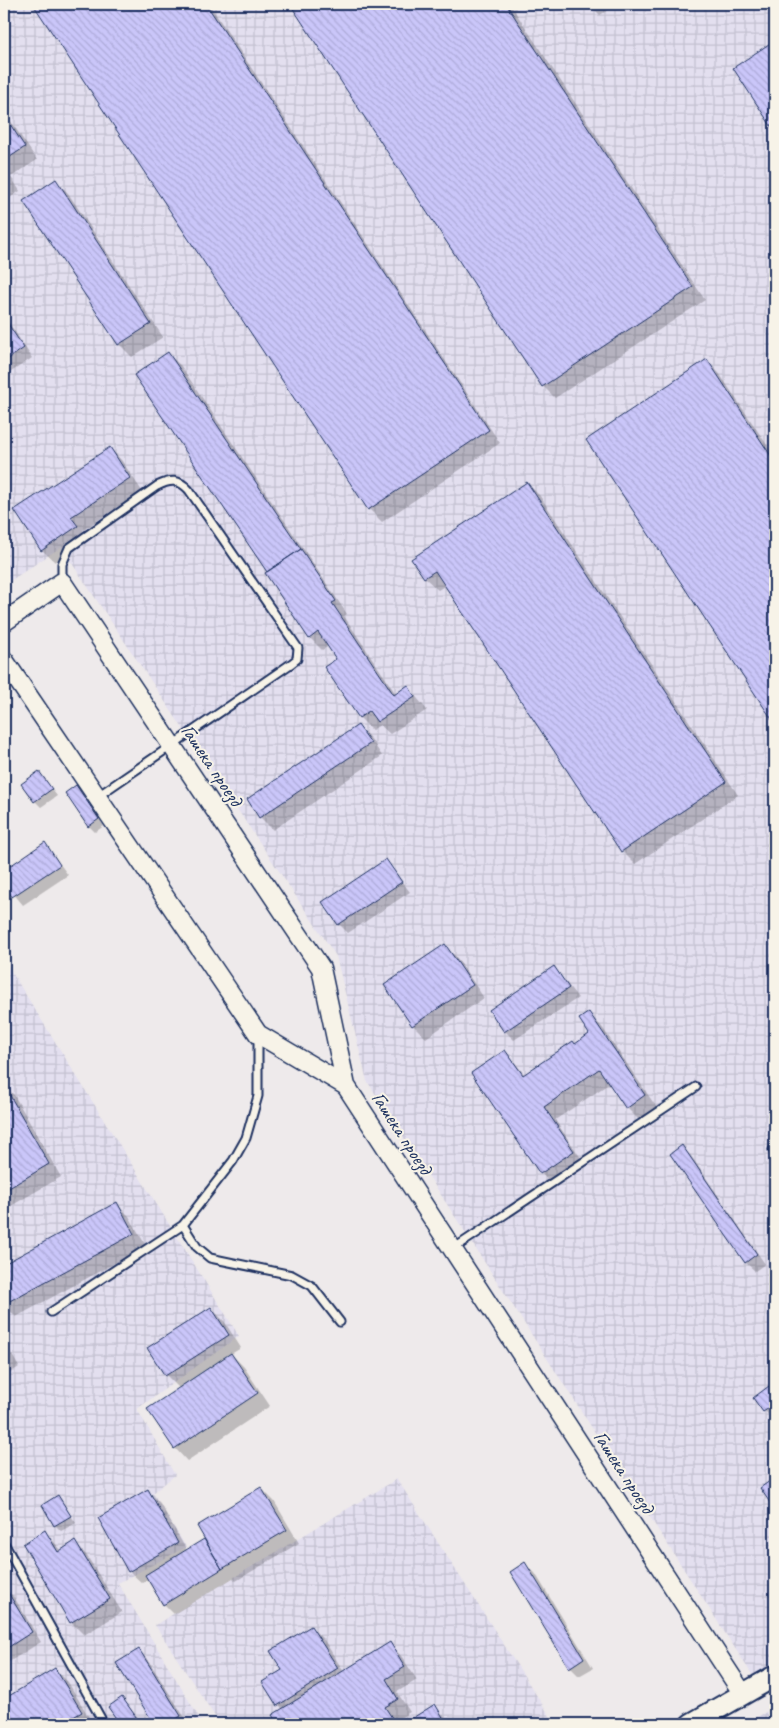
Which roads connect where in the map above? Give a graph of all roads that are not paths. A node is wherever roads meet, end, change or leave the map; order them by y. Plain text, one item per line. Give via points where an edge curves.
1 (62, 582) junction
2 (4, 622) edge
3 (4, 660) edge
4 (173, 745) junction
5 (98, 796) junction
6 (258, 1034) junction
7 (346, 1086) junction
8 (696, 1087) dead end
9 (183, 1225) junction
10 (453, 1250) junction
11 (52, 1312) dead end
12 (340, 1322) dead end
13 (4, 1543) edge
14 (775, 1676) edge
15 (743, 1694) junction
16 (104, 1724) edge
17 (691, 1724) edge

1 - 2 street
1 - 4 street, Гашека проезд
1 - 4 lane via 62,564 69,548 157,486 175,480 189,490 295,642 298,653 292,663
3 - 5 street
4 - 5 lane
4 - 7 street, Гашека проезд via 321,968
5 - 6 street
6 - 7 street
6 - 9 lane via 258,1096 246,1138 233,1161
7 - 10 street, Гашека проезд
8 - 10 lane
9 - 11 lane
9 - 12 lane via 197,1247 210,1258 292,1275 312,1286
10 - 15 street, Гашека проезд
13 - 16 lane
14 - 15 main road
15 - 17 main road

